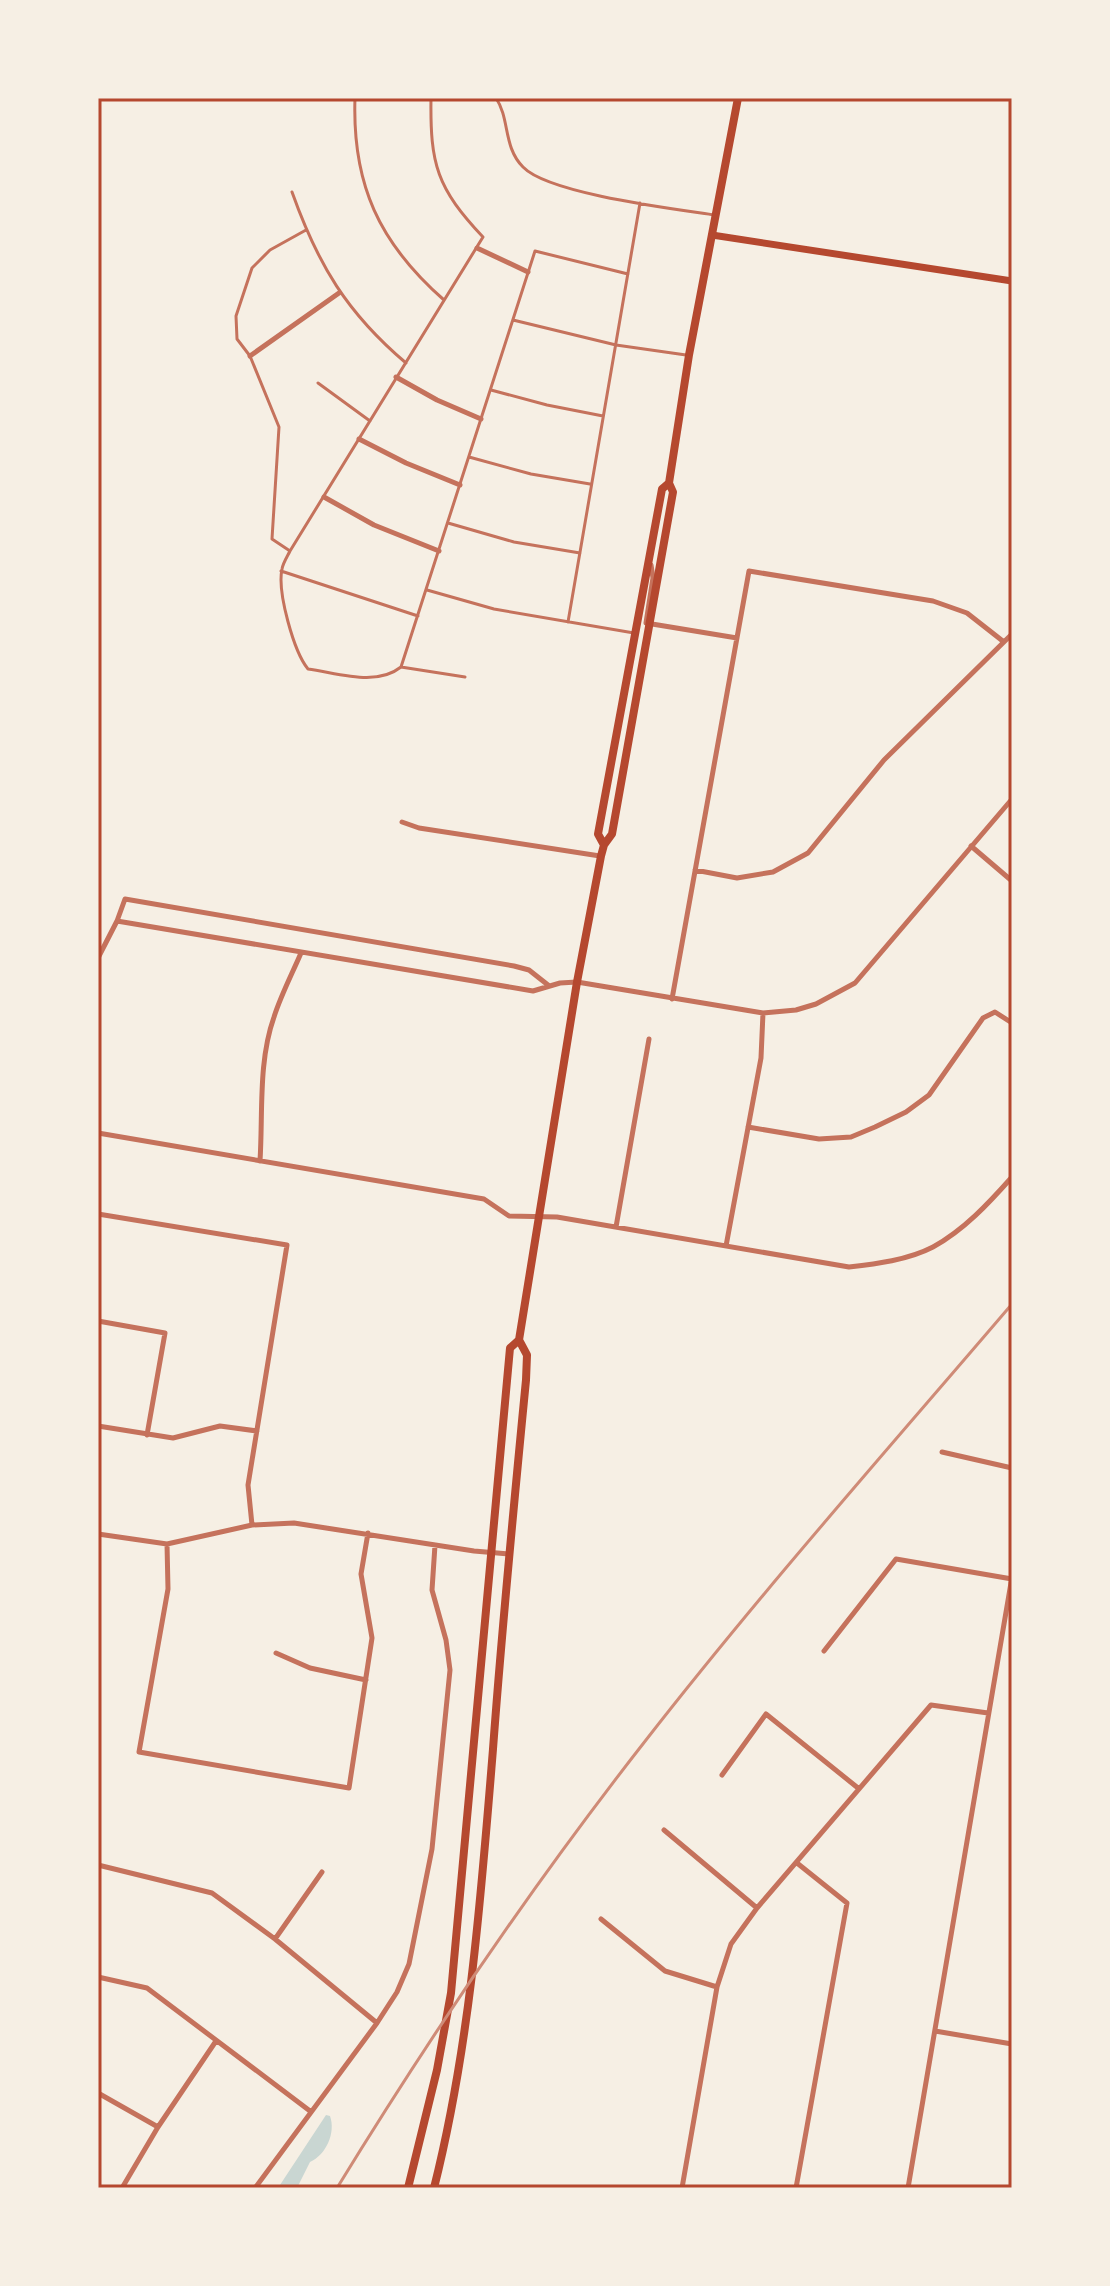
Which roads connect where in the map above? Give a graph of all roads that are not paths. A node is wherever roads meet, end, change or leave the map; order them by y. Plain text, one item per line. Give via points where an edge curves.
1 (355, 98) edge
2 (431, 98) edge
3 (496, 98) edge
4 (738, 98) edge
5 (292, 192) dead end
6 (640, 203) junction
7 (715, 215) junction
8 (306, 230) junction
9 (712, 235) junction
10 (477, 248) junction
11 (528, 272) junction
12 (628, 274) junction
13 (1012, 281) edge
14 (339, 293) junction
15 (444, 300) junction
16 (513, 320) junction
17 (616, 345) junction
18 (689, 355) junction
19 (250, 356) junction
20 (406, 363) junction
21 (396, 377) junction
22 (318, 383) dead end
23 (491, 390) junction
24 (603, 416) junction
25 (481, 419) junction
26 (370, 421) junction
27 (359, 439) junction
28 (469, 457) junction
29 (669, 483) junction
30 (460, 485) junction
31 (591, 485) junction
32 (324, 497) junction
33 (448, 523) junction
34 (290, 551) junction
35 (439, 551) junction
36 (580, 553) junction
37 (649, 557) junction
38 (281, 571) junction
39 (427, 590) junction
40 (418, 616) junction
41 (568, 622) junction
42 (650, 625) junction
43 (636, 633) junction
44 (1012, 634) edge
45 (737, 638) junction
46 (1004, 642) junction
47 (401, 667) junction
48 (465, 677) dead end
49 (1012, 799) edge
50 (402, 822) dead end
51 (604, 845) junction
52 (971, 846) junction
53 (601, 856) junction
54 (695, 870) junction
55 (1012, 881) edge
56 (117, 921) junction
57 (301, 953) junction
58 (98, 958) edge
59 (577, 982) junction
60 (548, 985) junction
61 (672, 999) junction
62 (763, 1013) junction
63 (1012, 1023) edge
64 (649, 1039) dead end
65 (748, 1127) junction
66 (98, 1133) edge
67 (260, 1161) junction
68 (1012, 1177) edge
69 (98, 1214) edge
70 (538, 1218) junction
71 (616, 1227) junction
72 (726, 1246) junction
73 (98, 1321) edge
74 (519, 1340) junction
75 (98, 1426) edge
76 (257, 1431) junction
77 (147, 1435) junction
78 (942, 1452) dead end
79 (1012, 1468) edge
80 (252, 1525) junction
81 (368, 1533) junction
82 (98, 1534) edge
83 (167, 1544) junction
84 (435, 1545) junction
85 (490, 1553) junction
86 (509, 1554) junction
87 (1012, 1578) edge
88 (824, 1651) dead end
89 (276, 1653) dead end
90 (366, 1680) junction
91 (988, 1713) junction
92 (722, 1775) dead end
93 (858, 1788) junction
94 (664, 1830) dead end
95 (797, 1863) junction
96 (98, 1865) edge
97 (322, 1872) dead end
98 (757, 1908) junction
99 (601, 1919) dead end
100 (275, 1939) junction
101 (98, 1977) edge
102 (717, 1987) junction
103 (377, 2023) junction
104 (935, 2031) junction
105 (216, 2041) junction
106 (1012, 2044) edge
107 (98, 2093) edge
108 (310, 2111) junction
109 (158, 2127) junction
110 (122, 2188) edge
111 (255, 2188) edge
112 (408, 2188) edge
113 (434, 2188) edge
114 (682, 2188) edge
115 (796, 2188) edge
116 (908, 2188) edge

1 - 15 lane via 354,133 365,190 386,234 416,275
2 - 10 lane via 437,171 456,208 483,237
3 - 6 lane via 509,146 524,168 559,185
4 - 7 main road
5 - 8 lane
6 - 7 lane
6 - 12 lane
7 - 9 main road
8 - 14 lane
8 - 19 lane via 270,250 252,268 236,316 237,339
9 - 13 main road
9 - 18 main road
10 - 11 street
10 - 15 lane
11 - 12 lane via 535,251
11 - 16 lane
12 - 17 lane
14 - 19 street
14 - 20 lane
15 - 20 lane
16 - 17 lane
16 - 23 lane
17 - 18 lane
17 - 24 lane
18 - 29 main road
19 - 34 lane via 279,427 272,539
20 - 21 lane
21 - 25 street
21 - 26 lane
22 - 26 lane
23 - 24 lane
23 - 25 lane
24 - 31 lane
25 - 28 lane
26 - 27 lane
27 - 30 street
27 - 32 lane
28 - 30 lane
28 - 31 lane
29 - 37 main road via 662,489
29 - 42 main road via 673,492
30 - 33 lane
31 - 36 lane
32 - 34 lane
32 - 35 street via 374,525
33 - 35 lane
33 - 36 lane
34 - 38 lane
35 - 39 lane
36 - 41 lane
37 - 42 street via 653,578 645,620
37 - 43 main road
38 - 40 lane
38 - 47 lane via 286,612 299,658 308,669 373,678 389,677
39 - 40 lane
39 - 41 lane
40 - 47 lane
41 - 43 lane
42 - 45 street
42 - 51 main road via 612,834
43 - 51 main road via 598,834
44 - 46 street
45 - 46 street via 749,571 933,601 967,613
45 - 54 street
46 - 54 street via 884,760 808,853 773,872 737,878
47 - 48 lane
49 - 52 street
50 - 53 street
51 - 53 main road
52 - 55 street
52 - 62 street via 855,983 816,1004
53 - 59 main road
54 - 61 street
56 - 57 street
56 - 58 street
56 - 60 street via 125,899 514,966
57 - 60 street via 533,991
57 - 67 street via 273,1019 260,1094
59 - 60 street
59 - 61 street
59 - 70 main road
61 - 62 street
62 - 65 street
63 - 65 street via 995,1012 983,1018 929,1095 906,1112 851,1137 819,1139
64 - 71 street
65 - 72 street
66 - 67 street
67 - 70 street via 484,1199 509,1216
68 - 72 street via 986,1208 932,1247 883,1263 849,1267
69 - 76 street via 287,1245
70 - 71 street
70 - 74 main road
71 - 72 street
73 - 77 street via 165,1333
74 - 85 main road via 510,1348
74 - 86 main road via 527,1355 526,1380
75 - 77 street
76 - 77 street via 220,1426 173,1438
76 - 80 street via 248,1485
78 - 79 street
80 - 81 street via 294,1523
80 - 83 street
81 - 84 street
81 - 90 street via 361,1574 372,1638
82 - 83 street
83 - 90 street via 168,1589 139,1752 349,1788
84 - 85 street
84 - 103 street via 432,1590 450,1670 434,1834 409,1964
85 - 86 street
85 - 112 main road via 451,1993
86 - 113 main road via 477,1927 447,2138
87 - 88 street via 896,1559
87 - 91 street
89 - 90 street via 310,1668
91 - 93 street via 931,1705
91 - 104 street
92 - 93 street via 766,1714
93 - 95 street
94 - 98 street
95 - 98 street
95 - 115 street via 847,1903
96 - 100 street via 212,1893
97 - 100 street
98 - 102 street via 731,1944
99 - 102 street via 665,1971
100 - 103 street
101 - 105 street via 147,1988
102 - 114 street
103 - 108 street
104 - 106 street
104 - 116 street
105 - 108 street
105 - 109 street
107 - 109 street
108 - 111 street
109 - 110 street

